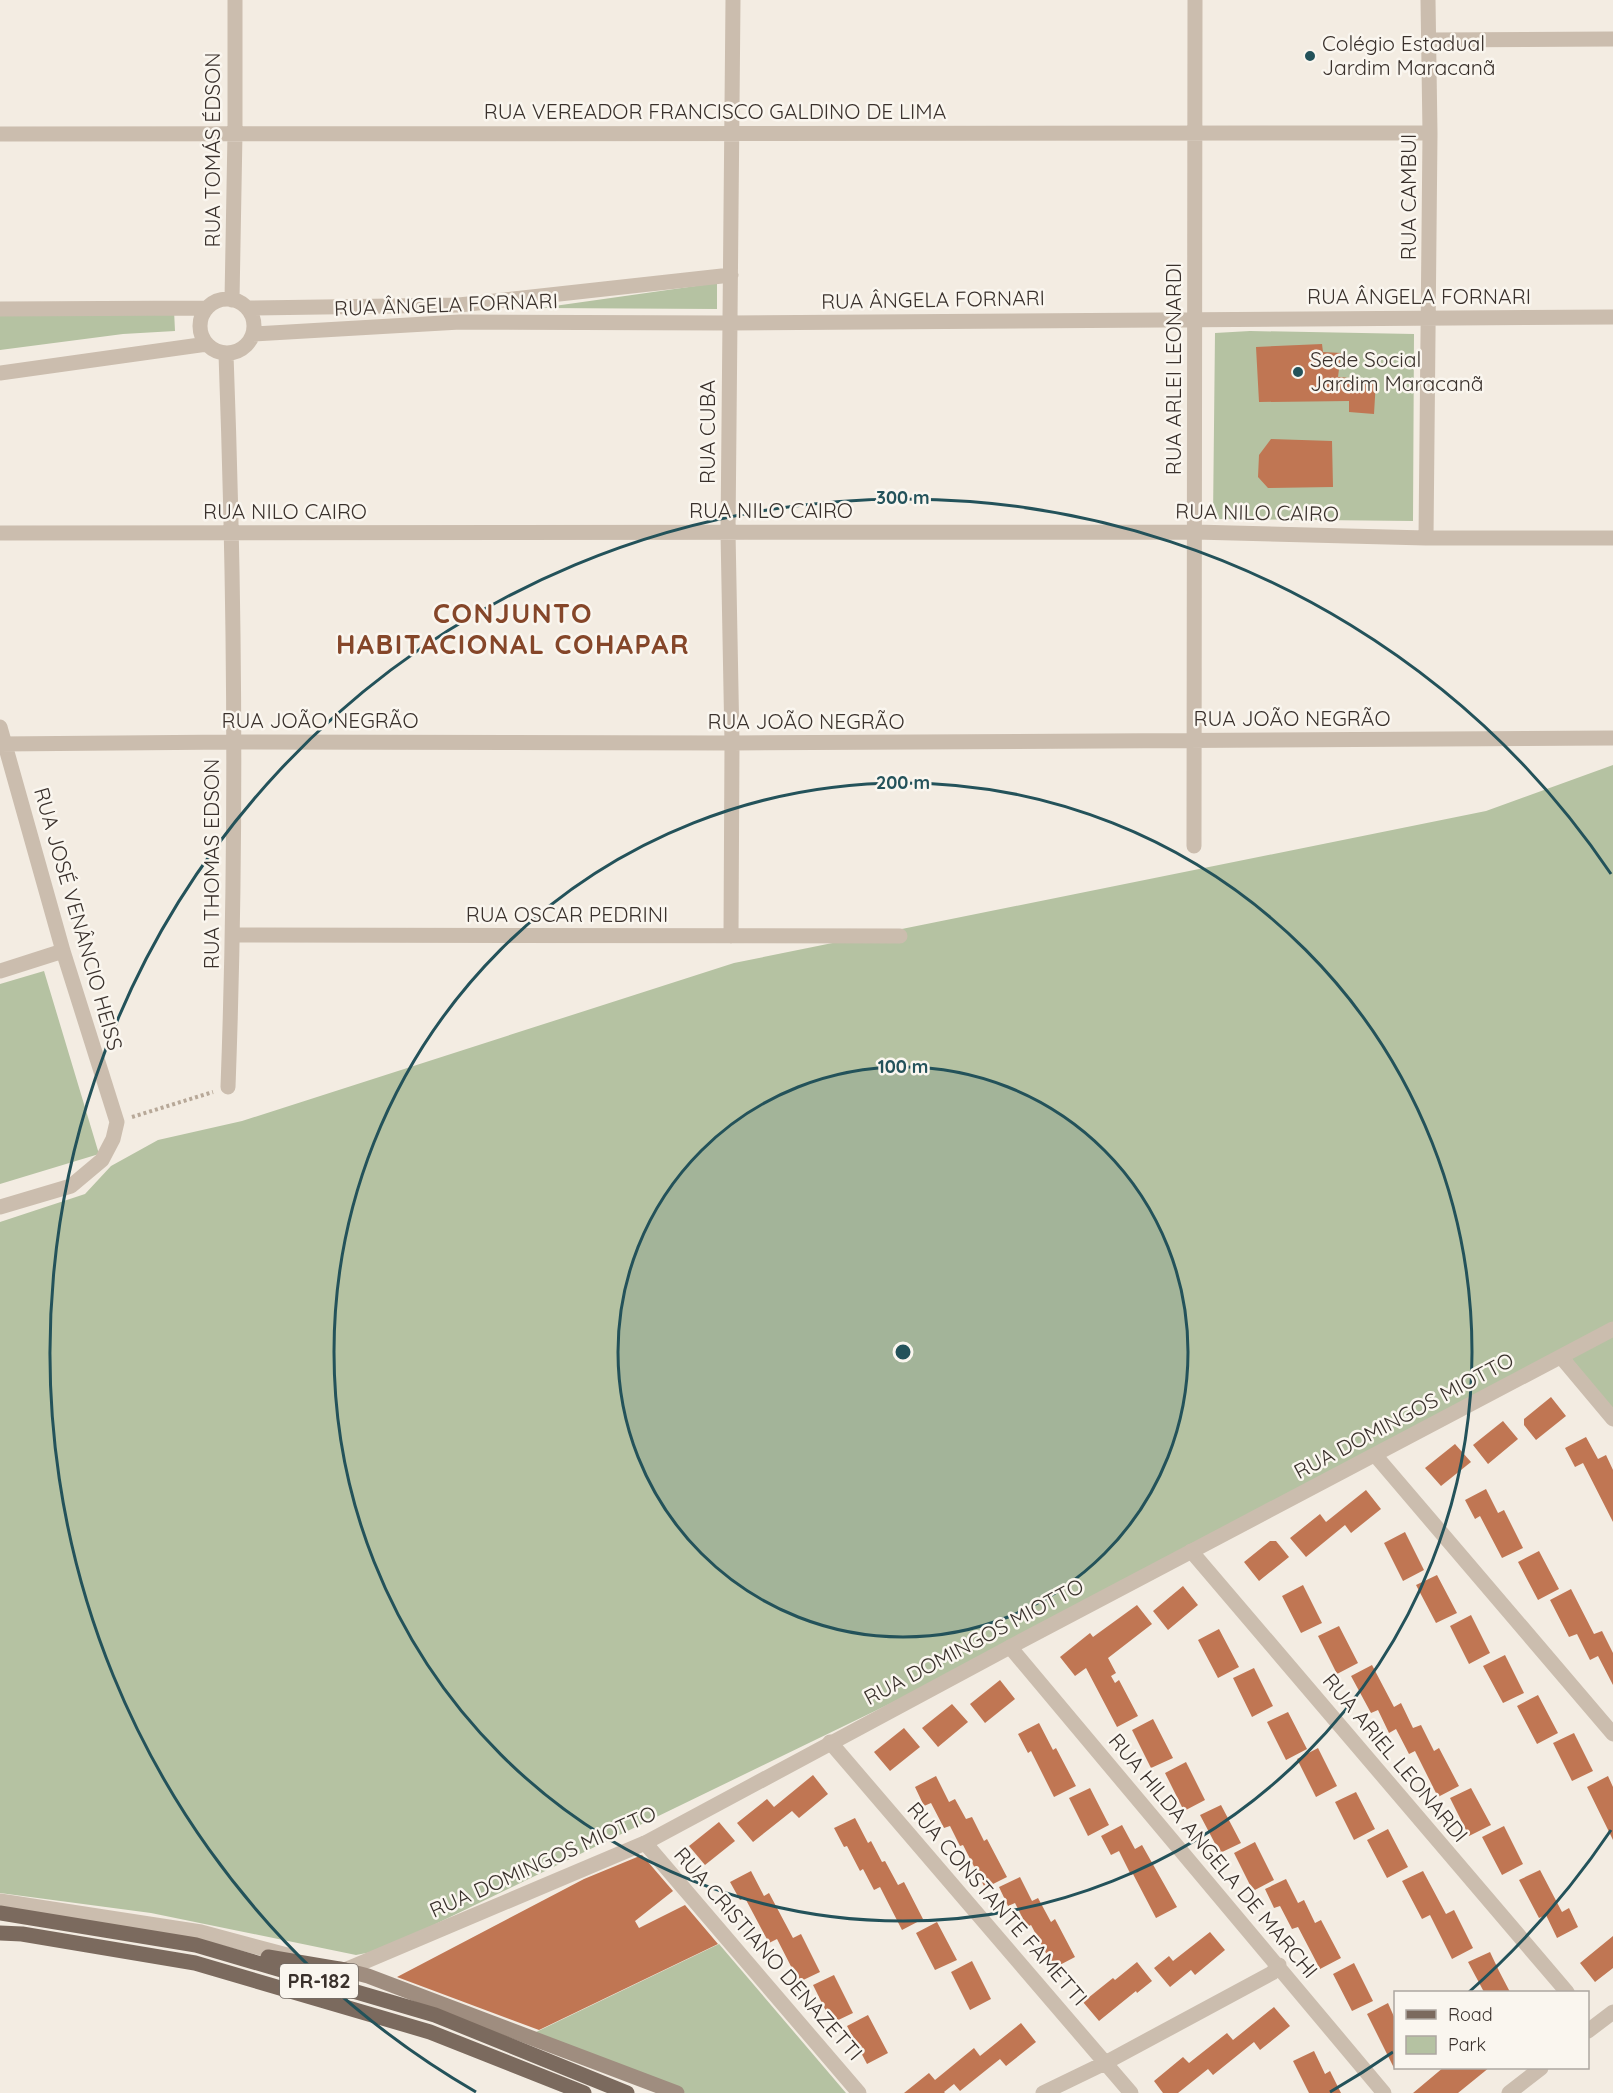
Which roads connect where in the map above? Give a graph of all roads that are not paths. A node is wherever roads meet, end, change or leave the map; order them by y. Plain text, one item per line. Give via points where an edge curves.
1 (235, 0) edge
2 (733, 0) edge
3 (1196, 0) edge
4 (1428, 0) edge
5 (1613, 39) edge
6 (1428, 40) junction
7 (235, 132) junction
8 (732, 133) junction
9 (1195, 133) junction
10 (1431, 133) junction
11 (0, 134) edge
12 (731, 275) junction
13 (232, 300) junction
14 (459, 305) junction
15 (207, 308) junction
16 (248, 308) junction
17 (0, 309) edge
18 (1613, 317) edge
19 (1196, 318) junction
20 (1428, 318) junction
21 (460, 322) junction
22 (729, 323) junction
23 (253, 334) junction
24 (207, 344) junction
25 (226, 354) junction
26 (0, 373) edge
27 (728, 532) junction
28 (1195, 532) junction
29 (0, 533) edge
30 (233, 533) junction
31 (1426, 538) junction
32 (1613, 538) edge
33 (0, 727) edge
34 (1613, 738) edge
35 (1195, 740) junction
36 (233, 742) junction
37 (2, 743) edge
38 (732, 743) junction
39 (1194, 846) dead end
40 (234, 935) junction
41 (730, 936) junction
42 (900, 936) dead end
43 (63, 951) junction
44 (0, 971) edge
45 (228, 1087) road end
46 (0, 1207) edge
47 (1613, 1329) edge
48 (1561, 1357) junction
49 (1613, 1419) edge
50 (1375, 1455) junction
51 (1191, 1551) junction
52 (1010, 1647) junction
53 (1613, 1734) edge
54 (830, 1743) junction
55 (645, 1843) junction
56 (0, 1901) edge
57 (0, 1913) edge
58 (0, 1933) edge
59 (196, 1945) junction
60 (1279, 1965) junction
61 (345, 1970) junction
62 (1566, 1991) edge
63 (1613, 2012) edge
64 (1590, 2024) edge
65 (1105, 2062) junction
66 (1539, 2069) edge
67 (584, 2093) edge
68 (627, 2093) edge
69 (677, 2093) edge
70 (859, 2093) edge
71 (1043, 2093) edge
72 (1131, 2093) edge
73 (1384, 2093) edge
74 (1509, 2093) edge

1 - 7 street, RUA TOMÁS ÉDSON
2 - 8 street, RUA CUBA
3 - 9 street, RUA ARLEI LEONARDI
4 - 6 street, RUA CAMBUI
5 - 6 street
6 - 10 street, RUA CAMBUI
7 - 8 street, RUA VEREADOR FRANCISCO GALDINO DE LIMA
7 - 11 street, RUA VEREADOR FRANCISCO GALDINO DE LIMA
7 - 13 street, RUA TOMÁS ÉDSON
8 - 9 street, RUA VEREADOR FRANCISCO GALDINO DE LIMA
8 - 12 street, RUA CUBA
9 - 10 street, RUA VEREADOR FRANCISCO GALDINO DE LIMA
9 - 19 street, RUA ARLEI LEONARDI
10 - 20 street, RUA CAMBUI
12 - 14 street, RUA ÂNGELA FORNARI
12 - 22 street, RUA CUBA
13 - 15 street
13 - 16 street
14 - 16 street, RUA ÂNGELA FORNARI
14 - 21 street
15 - 17 street
15 - 24 street via 200,322
16 - 23 street via 255,325
18 - 20 street, RUA ÂNGELA FORNARI
19 - 20 street, RUA ÂNGELA FORNARI
19 - 22 street, RUA ÂNGELA FORNARI
19 - 28 street, RUA ARLEI LEONARDI
20 - 31 street, RUA CAMBUI
21 - 22 street, RUA ÂNGELA FORNARI
21 - 23 street, RUA ÂNGELA FORNARI
22 - 27 street, RUA CUBA
23 - 25 street via 243,348
24 - 25 street
24 - 26 street
25 - 30 street, RUA THOMAS EDSON
27 - 28 street, RUA NILO CAIRO
27 - 30 street, RUA NILO CAIRO
27 - 38 street, RUA CUBA
28 - 31 street, RUA NILO CAIRO
28 - 35 street, RUA ARLEI LEONARDI
29 - 30 street, RUA NILO CAIRO
30 - 36 street, RUA THOMAS EDSON
31 - 32 street, RUA NILO CAIRO
33 - 37 street, RUA JOSÉ VENÂNCIO HEISS
34 - 35 street, RUA JOÃO NEGRÃO
35 - 38 street, RUA JOÃO NEGRÃO
35 - 39 street, RUA ARLEI LEONARDI
36 - 37 street, RUA JOÃO NEGRÃO
36 - 38 street, RUA JOÃO NEGRÃO
36 - 40 street, RUA THOMAS EDSON
37 - 43 street, RUA JOSÉ VENÂNCIO HEISS
38 - 41 street, RUA CUBA
40 - 41 street, RUA OSCAR PEDRINI
40 - 45 street, RUA THOMAS EDSON
41 - 42 street, RUA OSCAR PEDRINI
43 - 44 street
43 - 46 street, RUA JOSÉ VENÂNCIO HEISS via 117,1122 113,1139 102,1160 71,1186
47 - 48 street, RUA DOMINGOS MIOTTO
48 - 49 street
48 - 50 street, RUA DOMINGOS MIOTTO
50 - 51 street, RUA DOMINGOS MIOTTO
50 - 53 street
51 - 52 street, RUA DOMINGOS MIOTTO
51 - 62 street, RUA ARIEL LEONARDI
52 - 54 street, RUA DOMINGOS MIOTTO
52 - 60 street, RUA HILDA ANGELA DE MARCHI
54 - 55 street, RUA DOMINGOS MIOTTO
54 - 65 street, RUA CONSTANTE FAMETTI
55 - 61 street, RUA DOMINGOS MIOTTO
55 - 70 street, RUA CRISTIANO DENAZETTI
56 - 61 street via 201,1932
57 - 59 main road, PR-182
58 - 67 main road, PR-182 via 195,1963 430,2032
59 - 61 main road
59 - 68 main road, PR-182 via 435,2015
60 - 65 street via 1272,1973
60 - 73 street, RUA HILDA ANGELA DE MARCHI
61 - 69 main road
63 - 64 street
65 - 71 street
65 - 72 street, RUA CONSTANTE FAMETTI
66 - 74 street

